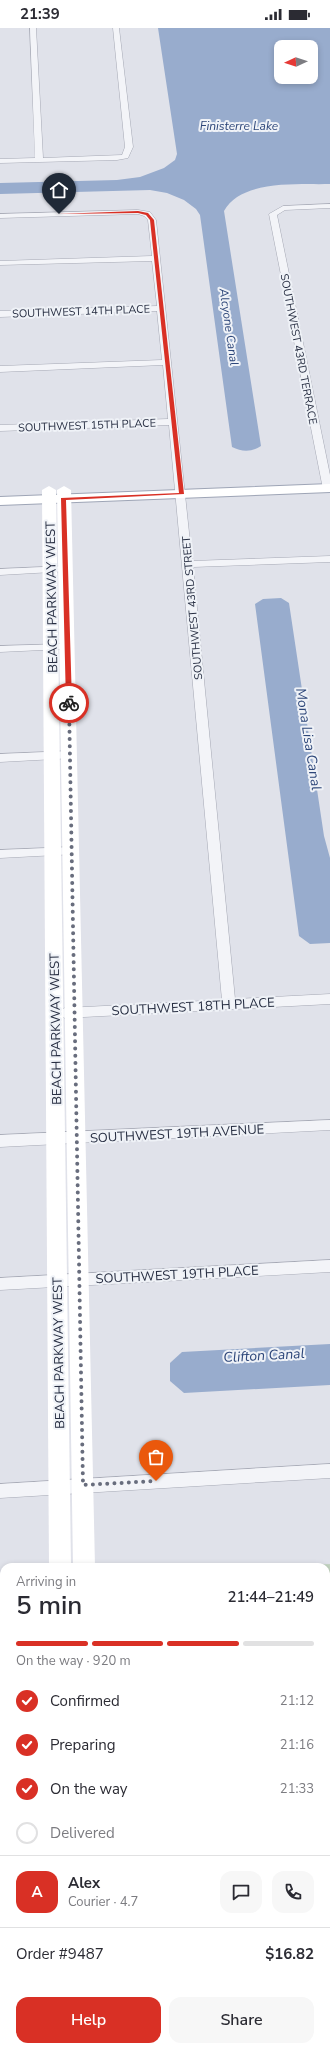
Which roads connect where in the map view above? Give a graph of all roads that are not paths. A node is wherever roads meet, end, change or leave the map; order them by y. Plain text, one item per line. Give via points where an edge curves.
1 (33, 28) edge
2 (116, 28) edge
3 (39, 160) junction
4 (0, 161) edge
5 (330, 206) edge
6 (0, 216) edge
7 (156, 258) junction
8 (0, 263) edge
9 (161, 308) junction
10 (0, 314) edge
11 (167, 362) junction
12 (0, 369) edge
13 (173, 422) junction
14 (0, 428) edge
15 (329, 484) edge
16 (181, 490) junction
17 (0, 492) edge
18 (56, 494) junction
19 (0, 501) edge
20 (330, 559) edge
21 (188, 564) junction
22 (58, 570) junction
23 (0, 572) edge
24 (59, 647) junction
25 (0, 649) edge
26 (61, 755) junction
27 (0, 758) edge
28 (72, 851) junction
29 (53, 852) junction
30 (0, 854) edge
31 (330, 999) edge
32 (229, 1004) junction
33 (75, 1012) junction
34 (55, 1013) junction
35 (330, 1125) edge
36 (56, 1138) junction
37 (77, 1138) junction
38 (0, 1141) edge
39 (330, 1266) edge
40 (80, 1279) junction
41 (58, 1280) junction
42 (0, 1284) edge
43 (330, 1470) edge
44 (83, 1485) junction
45 (60, 1487) junction
46 (0, 1491) edge
47 (60, 1563) edge
48 (84, 1563) edge

1 - 3 street
2 - 3 street via 129,147 124,156
3 - 4 street
5 - 15 street, SOUTHWEST 43RD TERRACE via 291,207 276,210 274,214
6 - 7 street, SOUTHWEST 43RD STREET via 133,212 147,214 152,220
7 - 8 street
7 - 9 street, SOUTHWEST 43RD STREET
9 - 10 street, SOUTHWEST 14TH PLACE
9 - 11 street, SOUTHWEST 43RD STREET
11 - 12 street
11 - 13 street, SOUTHWEST 43RD STREET
13 - 14 street, SOUTHWEST 15TH PLACE
13 - 16 street, SOUTHWEST 43RD STREET
15 - 16 main road
16 - 18 main road
16 - 21 street, SOUTHWEST 43RD STREET
17 - 18 main road
18 - 19 main road
18 - 22 street, BEACH PARKWAY WEST
20 - 21 street
21 - 32 street, SOUTHWEST 43RD STREET
22 - 23 street
22 - 24 street, BEACH PARKWAY WEST
24 - 25 street
24 - 26 street, BEACH PARKWAY WEST
26 - 27 street
26 - 28 street, BEACH PARKWAY WEST
26 - 29 street, BEACH PARKWAY WEST
28 - 29 street
28 - 33 street, BEACH PARKWAY WEST
29 - 30 street
29 - 34 street, BEACH PARKWAY WEST
31 - 32 street, SOUTHWEST 18TH PLACE
32 - 33 street, SOUTHWEST 18TH PLACE
33 - 34 street, SOUTHWEST 18TH PLACE
33 - 37 street, BEACH PARKWAY WEST
34 - 36 street, BEACH PARKWAY WEST
35 - 37 street, SOUTHWEST 19TH AVENUE
36 - 37 street, SOUTHWEST 19TH AVENUE
36 - 38 street, SOUTHWEST 19TH AVENUE
36 - 41 street, BEACH PARKWAY WEST
37 - 40 street, BEACH PARKWAY WEST
39 - 40 street, SOUTHWEST 19TH PLACE
40 - 41 street, SOUTHWEST 19TH PLACE
40 - 44 street, BEACH PARKWAY WEST
41 - 42 street, SOUTHWEST 19TH PLACE
41 - 45 street, BEACH PARKWAY WEST
43 - 44 street
44 - 45 street
44 - 48 street, BEACH PARKWAY WEST
45 - 46 street
45 - 47 street, BEACH PARKWAY WEST

